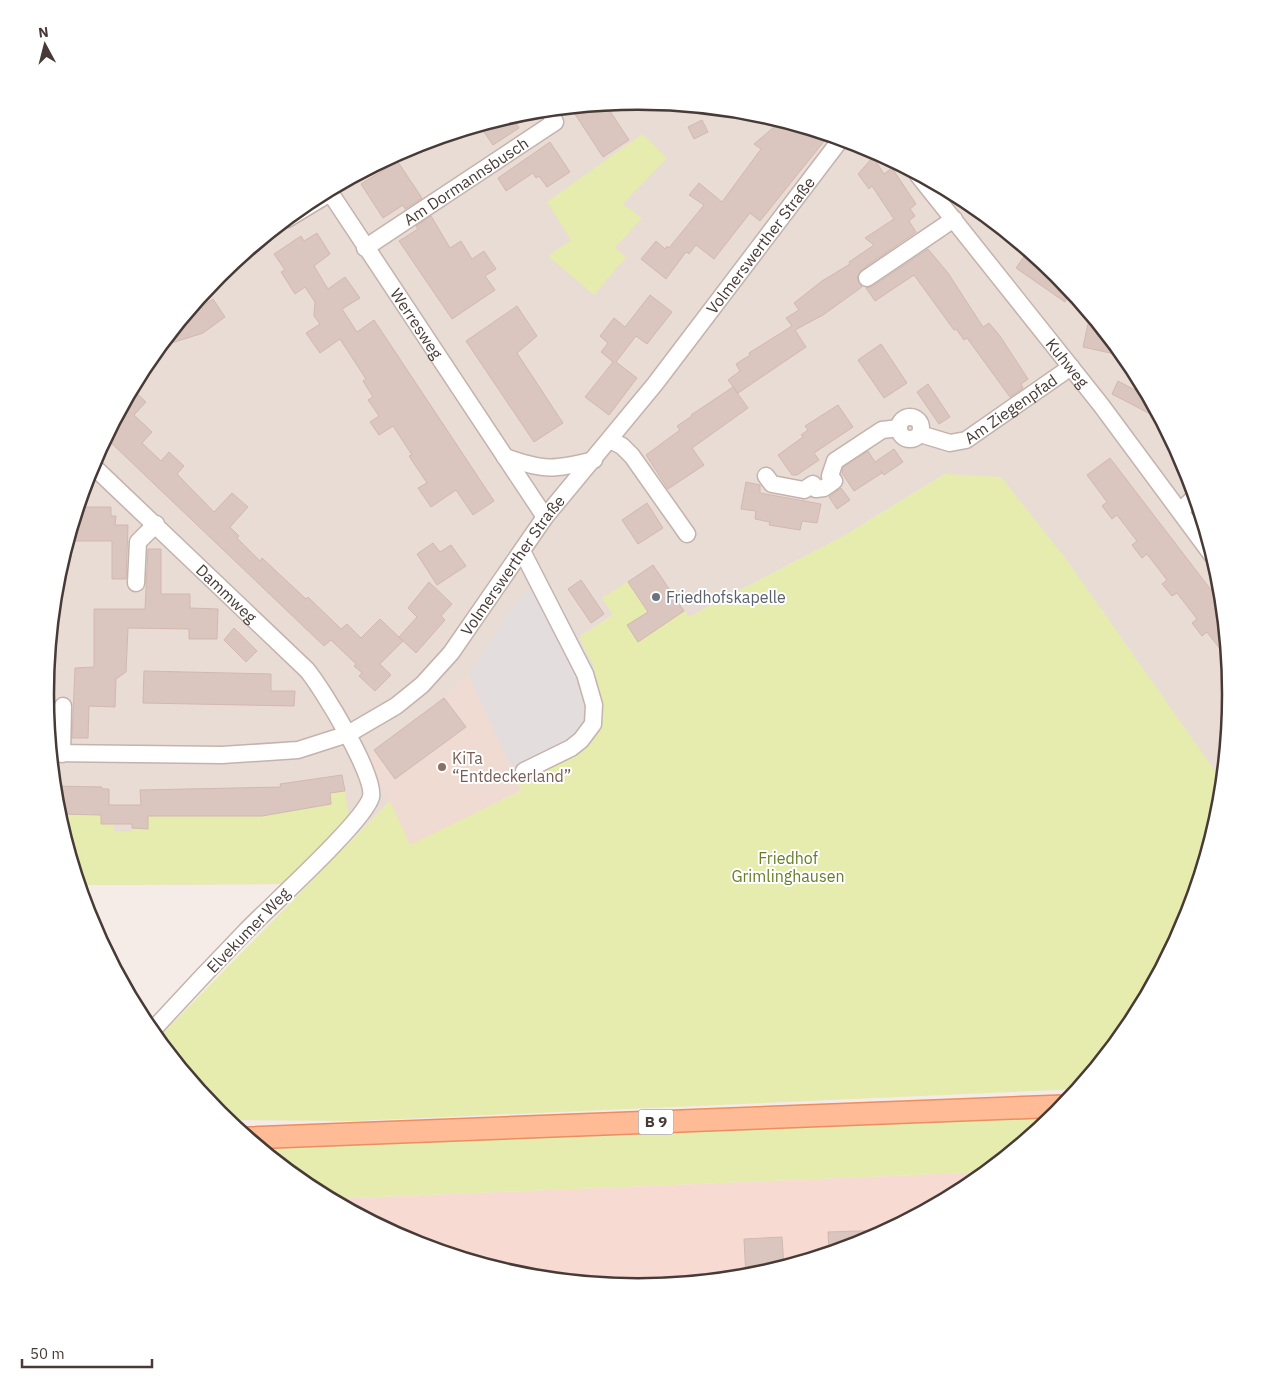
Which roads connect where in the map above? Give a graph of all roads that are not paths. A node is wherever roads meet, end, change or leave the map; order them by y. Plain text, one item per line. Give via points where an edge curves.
1 (552, 117) edge
2 (836, 145) edge
3 (929, 188) edge
4 (332, 197) edge
5 (954, 220) junction
6 (365, 248) junction
7 (866, 278) dead end
8 (1071, 366) junction
9 (610, 440) junction
10 (506, 457) junction
11 (594, 460) junction
12 (98, 471) edge
13 (766, 476) dead end
14 (1189, 502) edge
15 (1180, 511) junction
16 (545, 517) junction
17 (156, 524) junction
18 (687, 534) dead end
19 (1201, 540) edge
20 (522, 551) junction
21 (136, 583) dead end
22 (63, 706) dead end
23 (348, 734) junction
24 (57, 749) edge
25 (57, 753) edge
26 (524, 771) dead end
27 (347, 830) joint
28 (157, 1026) edge
29 (1052, 1106) edge
30 (257, 1138) edge

1 - 6 street, Am Dormannsbusch via 555,122
2 - 9 street, Volmerswerther Straße
3 - 5 street, Kuhweg
4 - 6 street, Werresweg
5 - 7 street
5 - 8 street, Kuhweg
6 - 10 street, Werresweg
8 - 13 street, Am Ziegenpfad via 966,440 950,443 920,434 916,438 904,438 899,428 882,430 835,461 830,476 834,481 824,488 816,488 813,484 804,490 772,484
8 - 15 street, Kuhweg
9 - 11 street, Volmerswerther Straße
9 - 18 street via 632,456
10 - 11 street via 531,466 553,469
10 - 16 street, Werresweg
11 - 16 street, Volmerswerther Straße
12 - 17 street, Dammweg
14 - 15 street
15 - 19 street, Kuhweg
16 - 20 street, Volmerswerther Straße
17 - 21 street via 138,542
17 - 23 street, Dammweg via 307,670
20 - 23 street, Volmerswerther Straße via 461,639 422,685 389,711
20 - 26 street via 585,674 594,705 593,724 581,740
22 - 24 street
23 - 25 street, Volmerswerther Straße via 314,746 280,752 222,755
23 - 27 street, Dammweg via 371,791 368,803
27 - 28 street, Elvekumer Weg
29 - 30 main road, B 9

